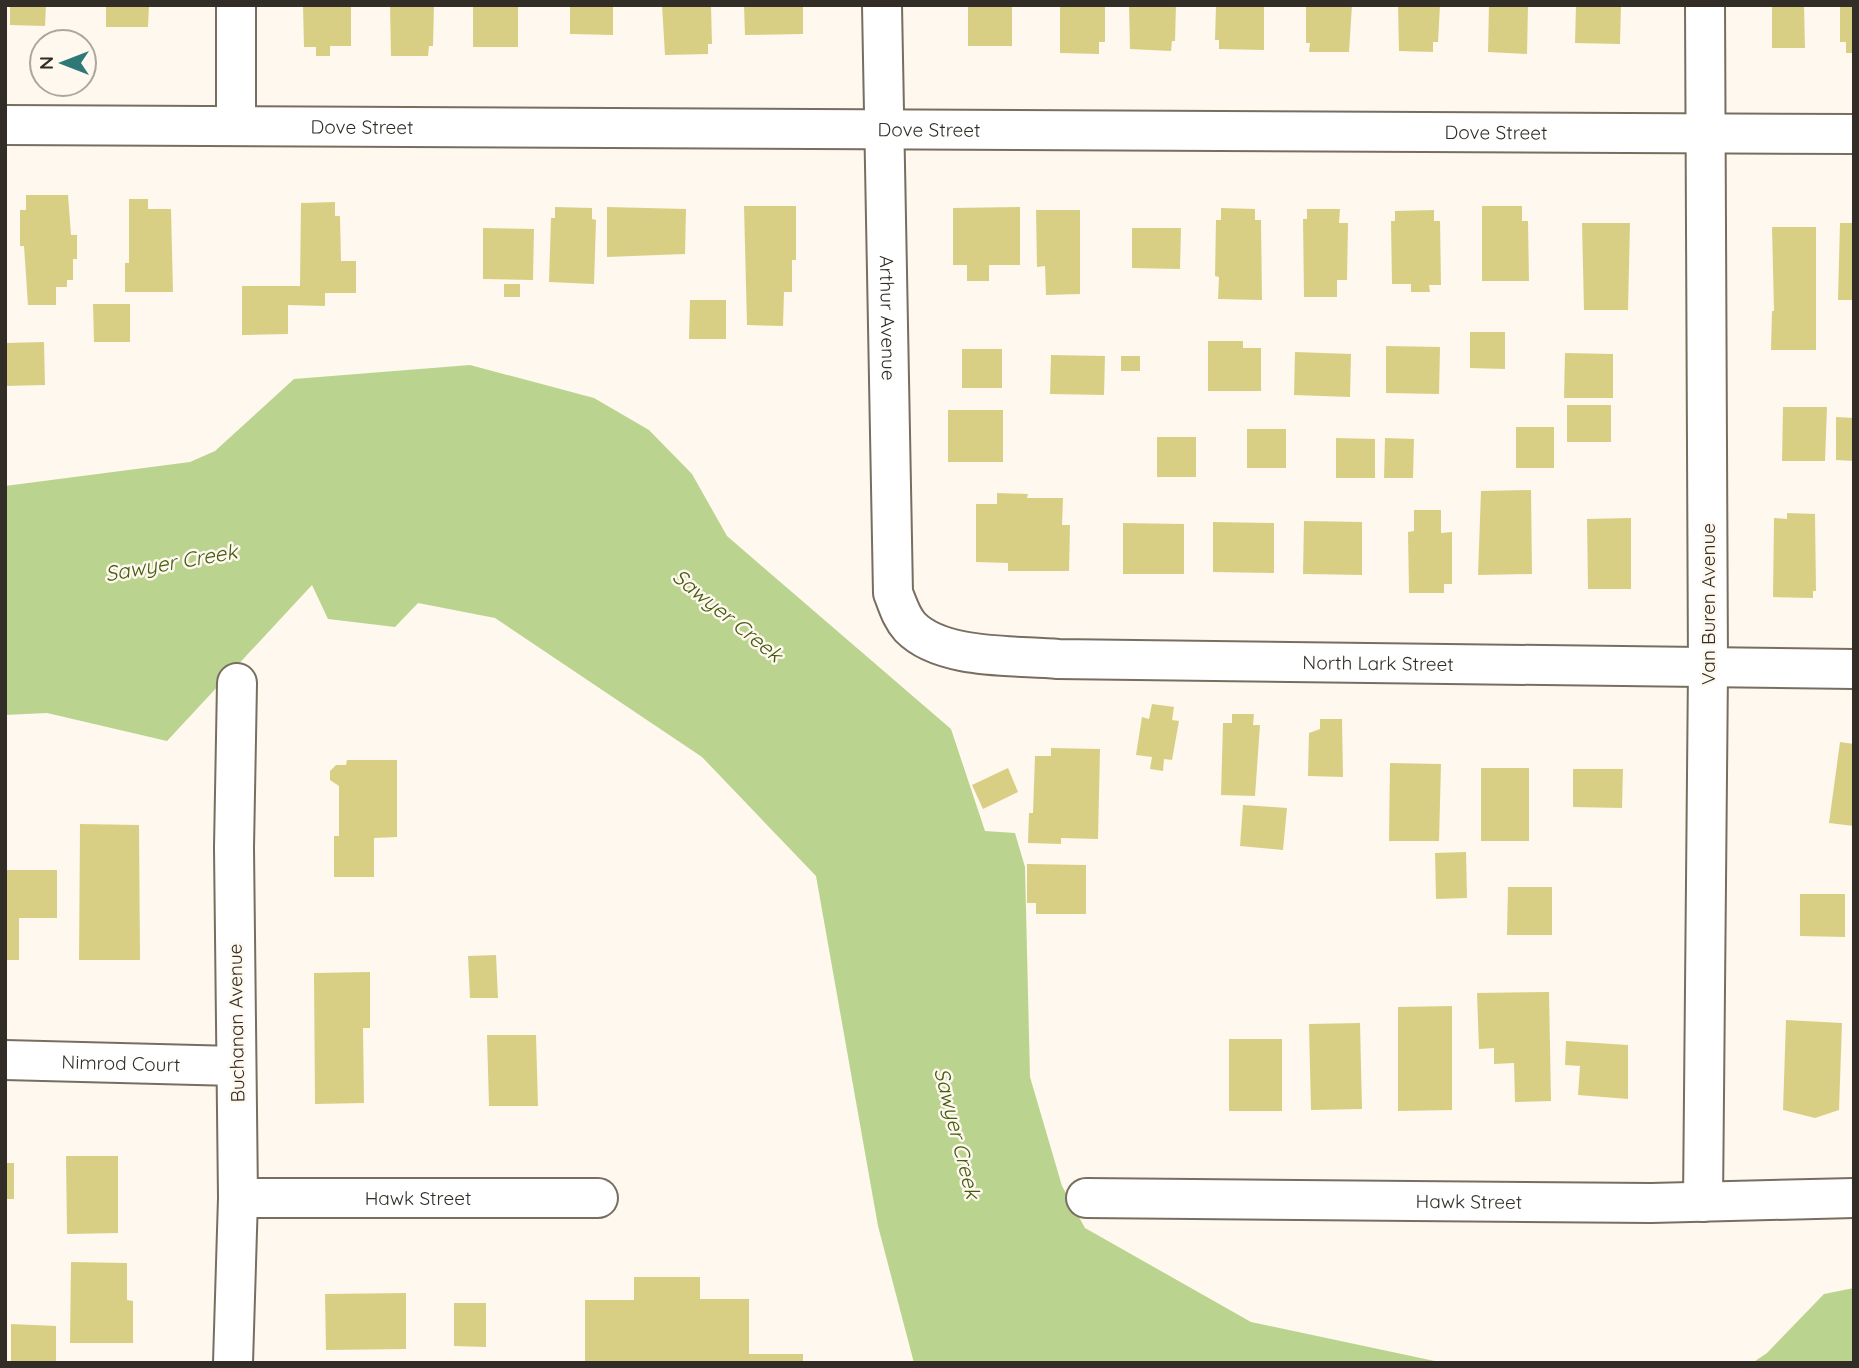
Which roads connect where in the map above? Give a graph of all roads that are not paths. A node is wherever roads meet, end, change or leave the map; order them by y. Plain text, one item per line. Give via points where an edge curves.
1 (236, 5) edge
2 (882, 5) edge
3 (1705, 5) edge
4 (5, 125) edge
5 (236, 126) junction
6 (882, 131) junction
7 (1706, 134) junction
8 (1854, 134) edge
9 (909, 626) joint
10 (1854, 668) edge
11 (1708, 669) junction
12 (237, 683) dead end
13 (5, 1060) edge
14 (235, 1066) junction
15 (238, 1198) junction
16 (598, 1198) dead end
17 (1086, 1198) dead end
18 (1854, 1198) edge
19 (1703, 1202) junction
20 (233, 1363) edge

1 - 5 street
2 - 6 street, Arthur Avenue
3 - 7 street, Van Buren Avenue
4 - 5 street, Dove Street
5 - 6 street, Dove Street
6 - 7 street, Dove Street
6 - 9 street, Arthur Avenue via 894,593
7 - 8 street, Dove Street
7 - 11 street, Van Buren Avenue
9 - 11 street, North Lark Street via 923,639 946,649 1058,659
10 - 11 street, North Lark Street
11 - 19 street, Van Buren Avenue
12 - 14 street, Buchanan Avenue
13 - 14 street, Nimrod Court
14 - 15 street, Buchanan Avenue
15 - 16 street, Hawk Street
15 - 20 street, Buchanan Avenue
17 - 19 street, Hawk Street
18 - 19 street, Hawk Street

